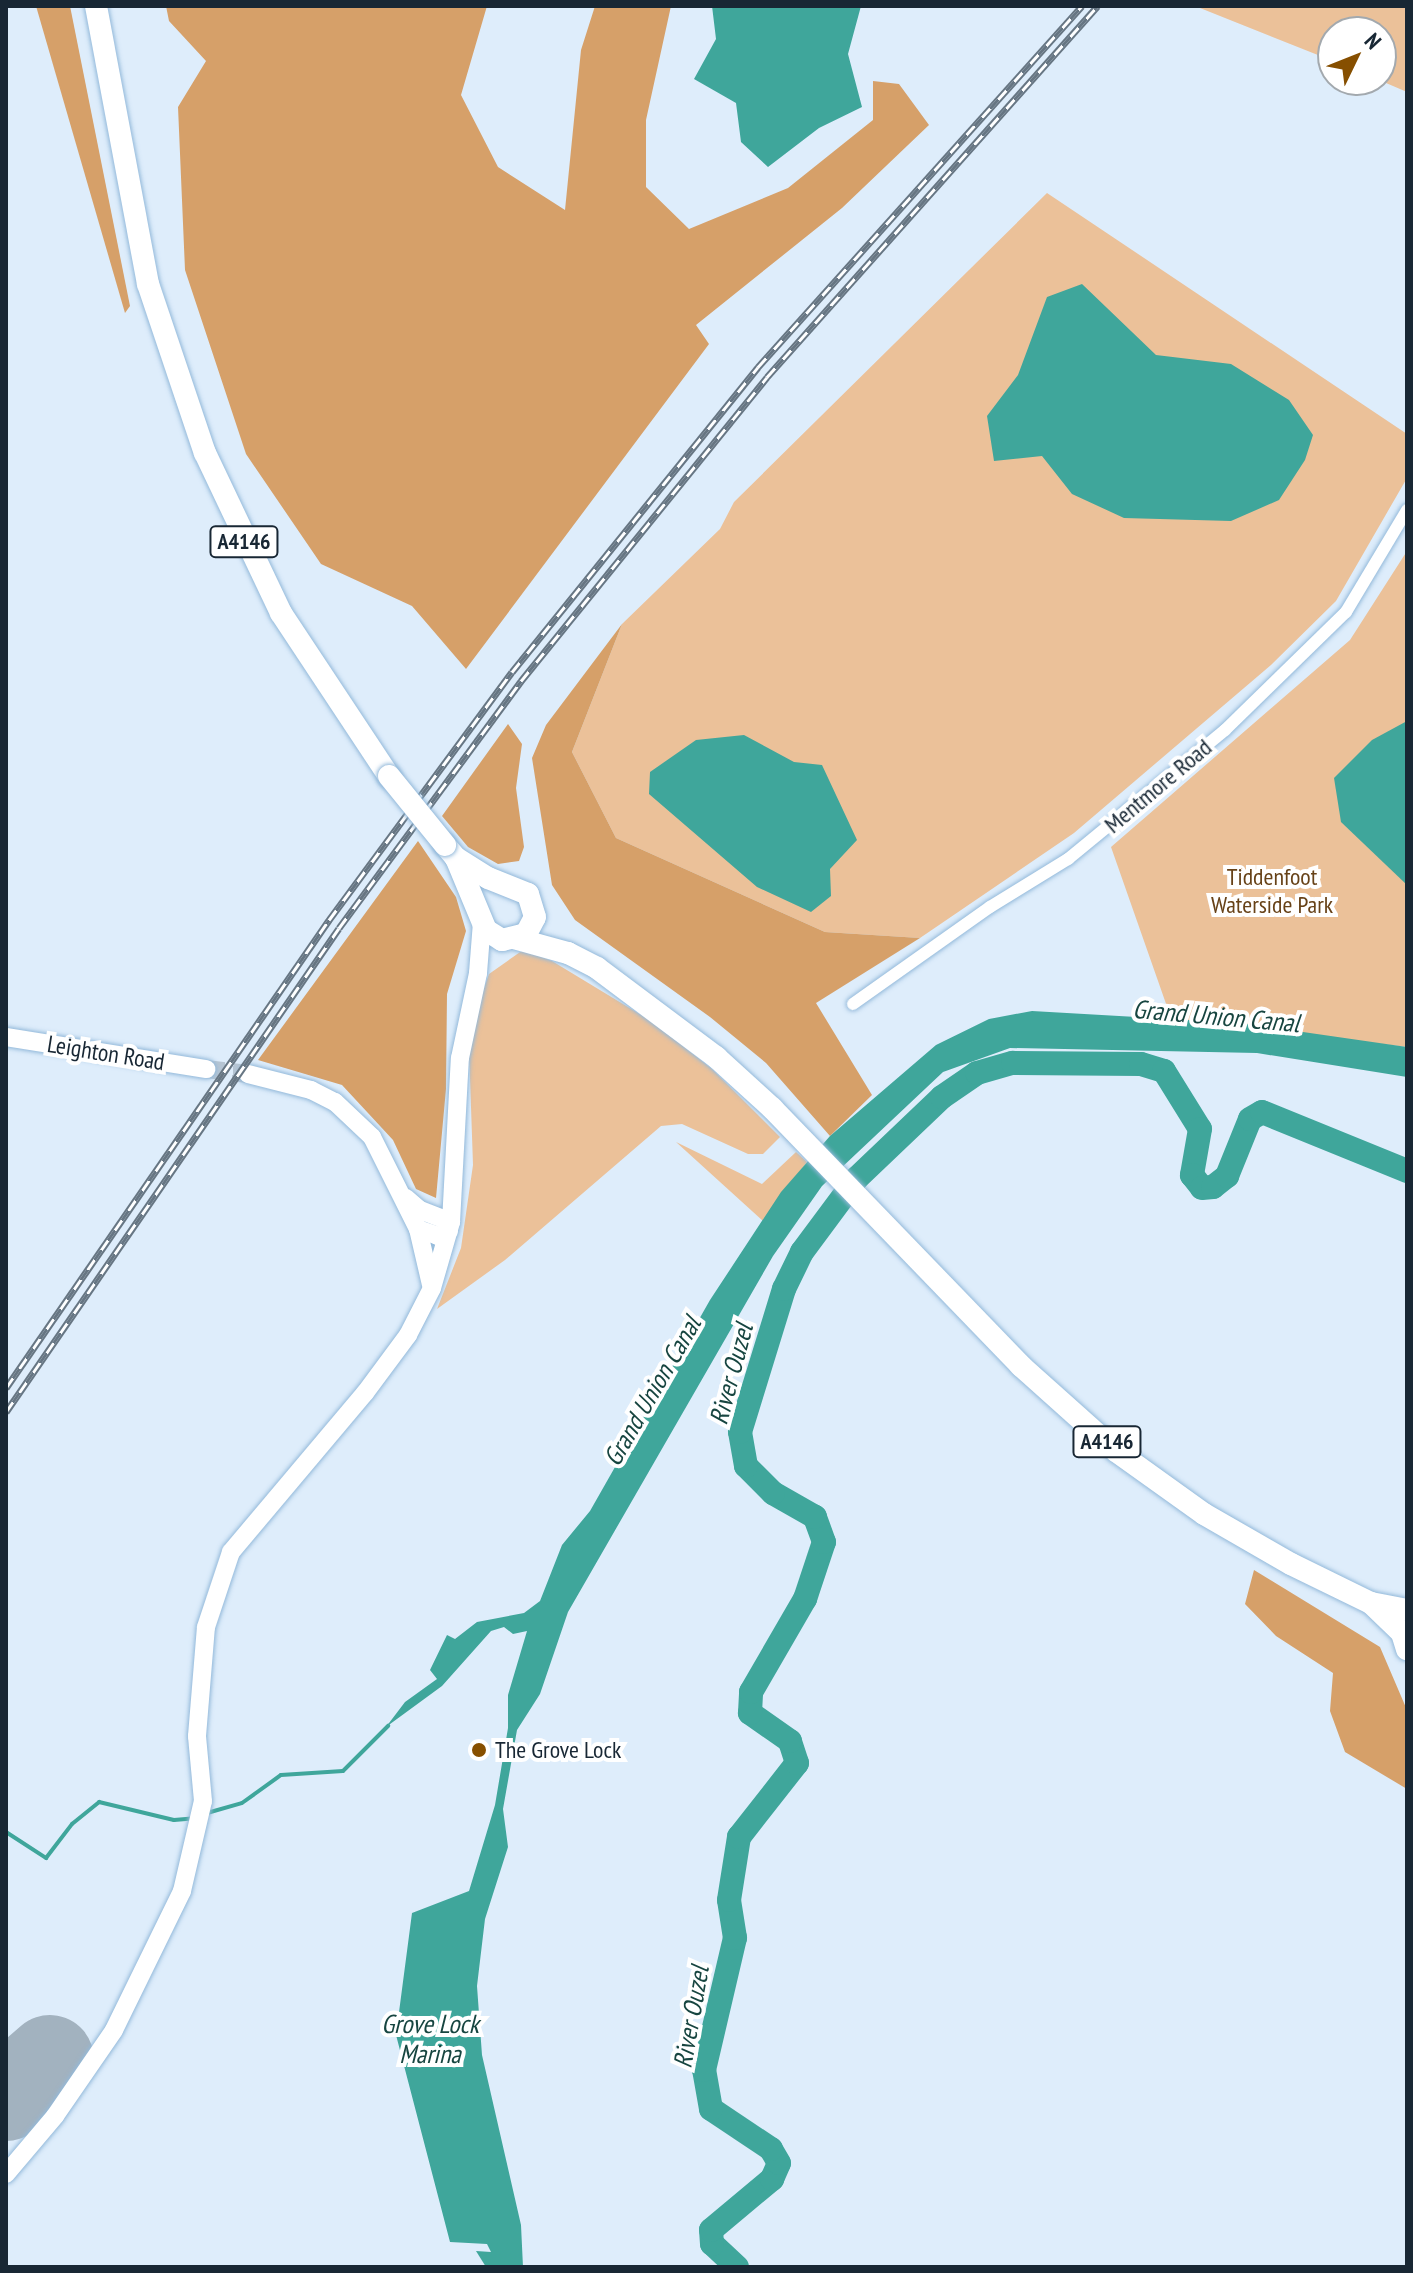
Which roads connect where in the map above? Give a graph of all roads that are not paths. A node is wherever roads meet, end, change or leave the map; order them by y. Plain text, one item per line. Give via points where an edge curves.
1 (96, 6) edge
2 (1407, 510) edge
3 (451, 851) junction
4 (504, 885) junction
5 (535, 907) junction
6 (481, 917) junction
7 (514, 940) junction
8 (568, 953) junction
9 (478, 973) junction
10 (853, 1004) dead end
11 (6, 1037) edge
12 (206, 1069) tunnel mouth
13 (248, 1074) tunnel mouth
14 (404, 1196) junction
15 (450, 1226) junction
16 (418, 1229) junction
17 (432, 1288) junction
18 (1371, 1603) junction
19 (1407, 1610) edge
20 (1405, 1633) edge
21 (6, 2174) edge

1 - 3 highway, A4146, bridge via 148,284 205,453 281,613 389,776
2 - 10 street, Mentmore Road via 1346,612 1225,730 1068,859
3 - 4 highway, A4146
3 - 6 highway, A4146
4 - 5 highway via 522,889
4 - 6 highway via 487,894
5 - 7 highway via 532,926
5 - 8 highway, A4146
6 - 7 highway via 493,936
6 - 9 main road
7 - 8 highway, A4146
7 - 9 main road
8 - 18 highway, A4146 via 662,1014 772,1108 1021,1366 1116,1451 1204,1514
9 - 15 main road via 460,1058
11 - 12 main road, Leighton Road
13 - 14 main road via 311,1090 335,1102 372,1137
14 - 15 main road
14 - 16 main road
15 - 16 main road via 438,1236
15 - 17 main road
16 - 17 main road
17 - 21 main road via 408,1335 365,1393 231,1552 206,1627 197,1736 203,1801 182,1891 114,2030 55,2116
18 - 19 highway, A4146
18 - 20 highway, A4146

